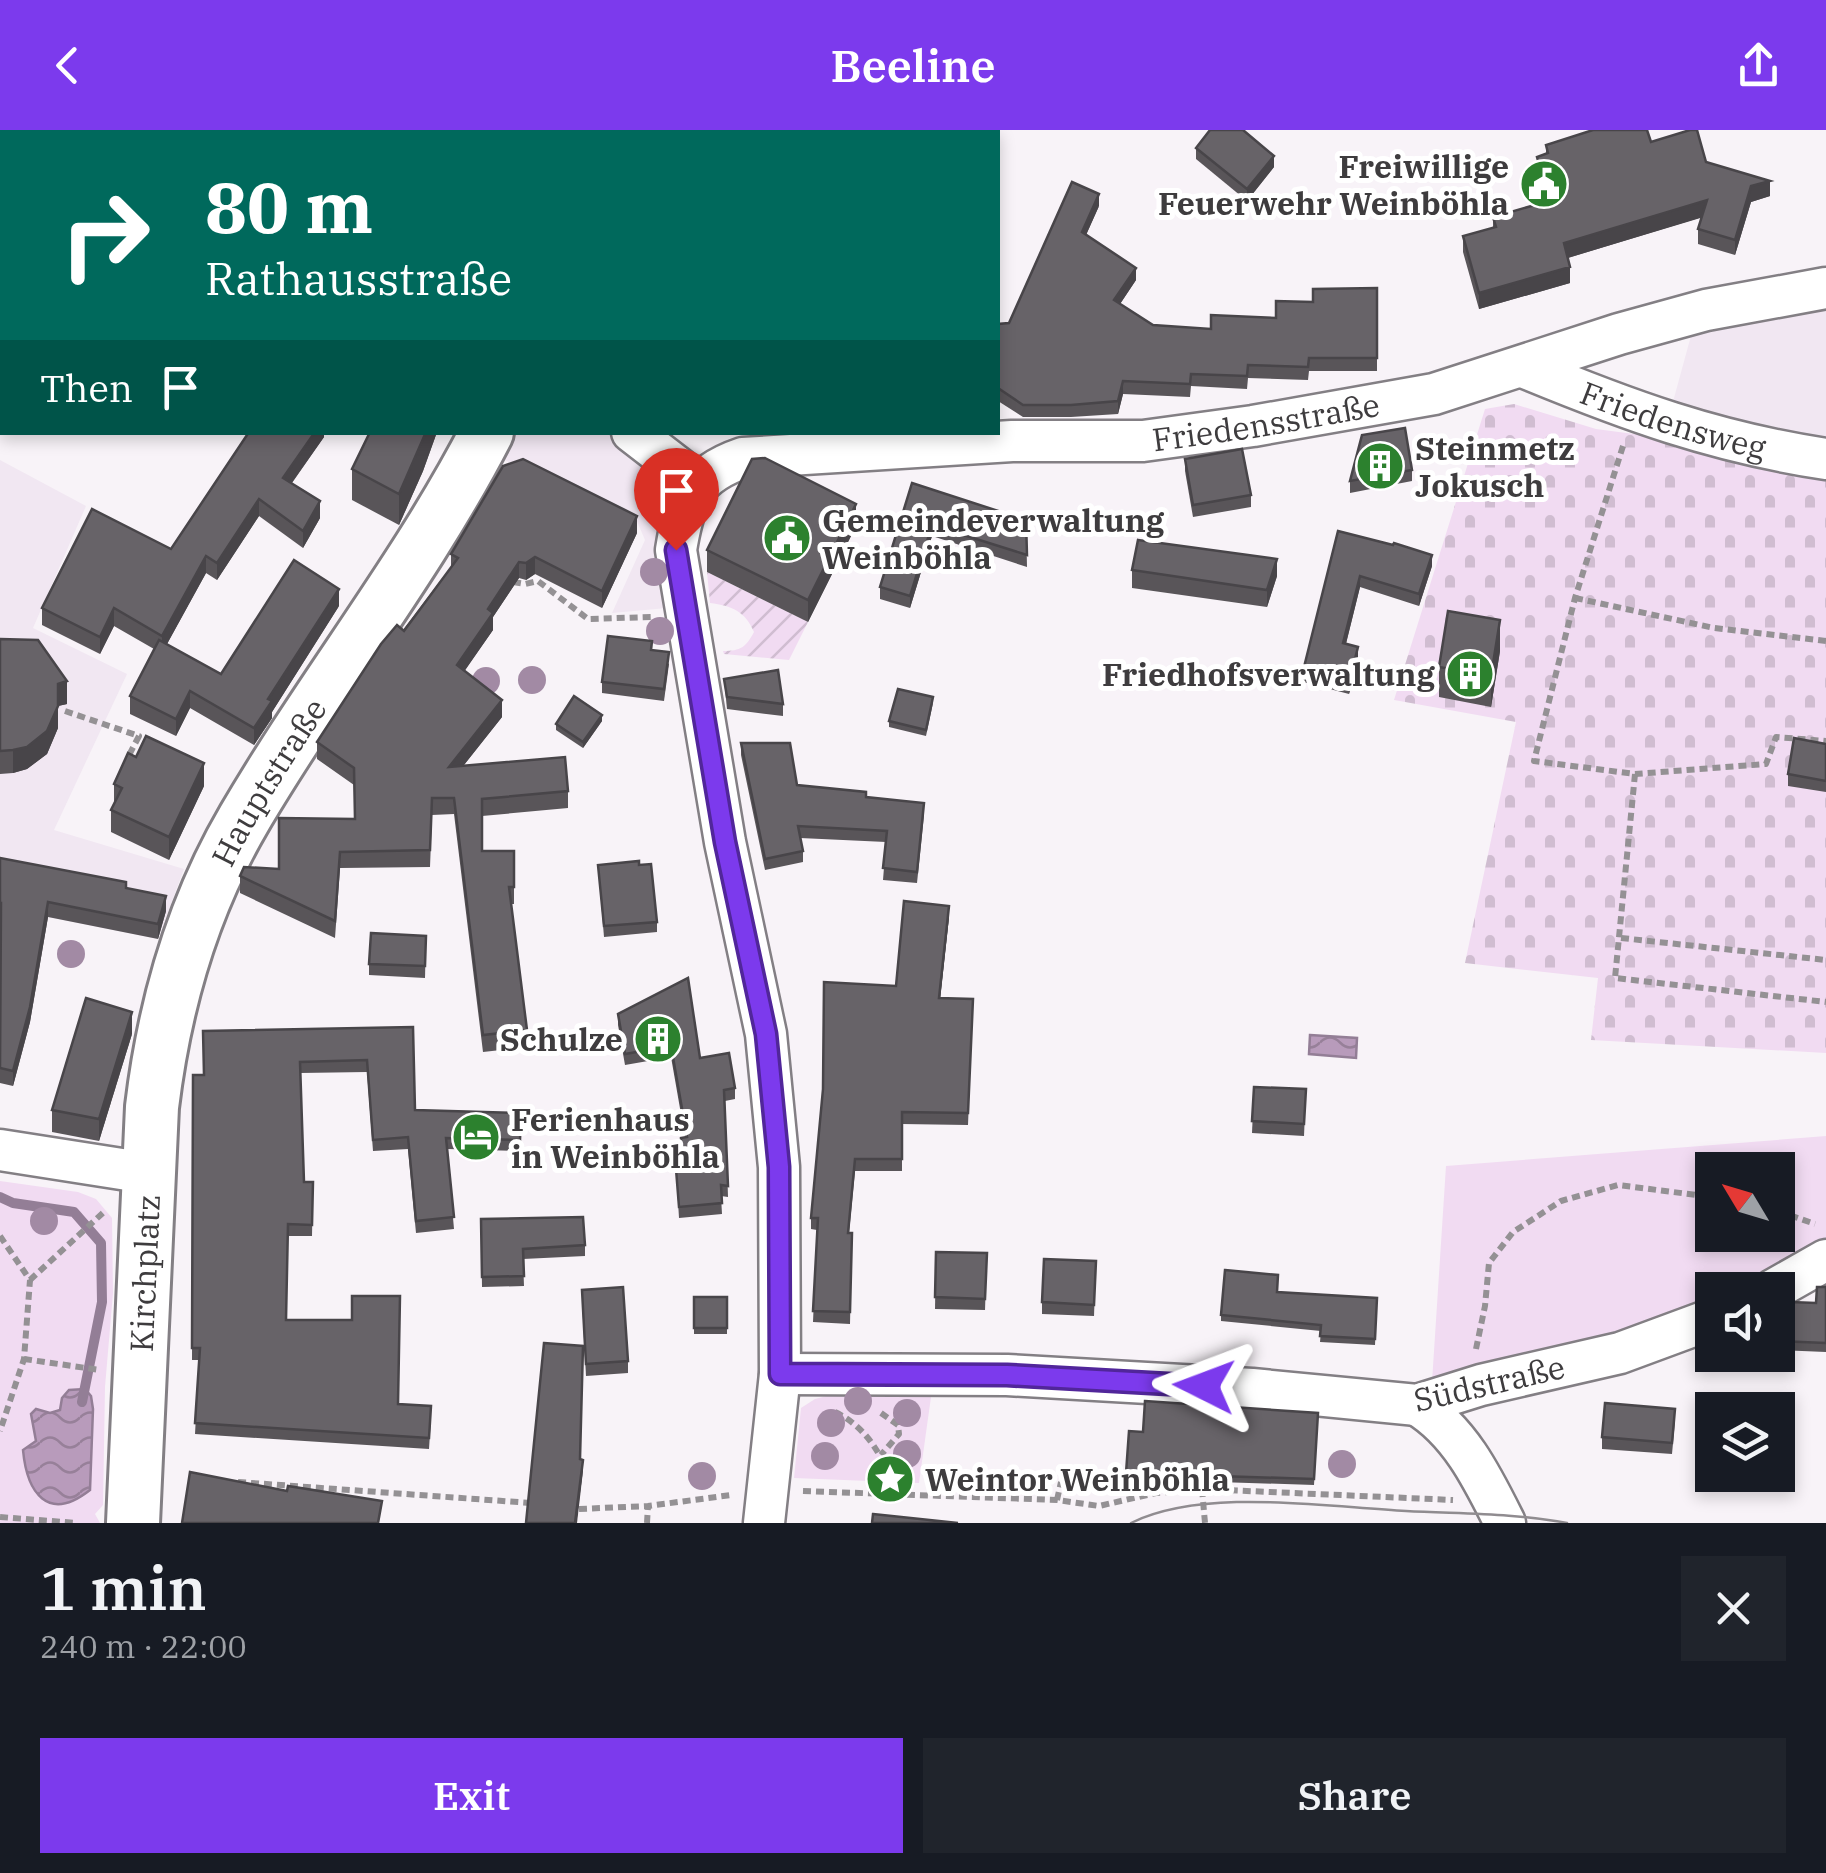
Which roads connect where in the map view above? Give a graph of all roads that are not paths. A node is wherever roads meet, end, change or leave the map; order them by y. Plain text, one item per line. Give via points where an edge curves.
1 (1826, 288) edge
2 (1523, 367) junction
3 (485, 435) edge
4 (636, 435) edge
5 (1826, 460) edge
6 (698, 483) junction
7 (0, 1150) edge
8 (147, 1173) junction
9 (1826, 1260) edge
10 (1795, 1278) edge
11 (1695, 1325) edge
12 (778, 1382) junction
13 (1417, 1405) junction
14 (773, 1501) edge
15 (1499, 1513) edge
16 (133, 1523) edge

1 - 2 street, Friedensstraße via 1706,310
2 - 5 street, Friedensweg via 1705,435
2 - 6 street, Friedensstraße via 1434,394 1253,426 1143,441 743,458
3 - 8 main road, Hauptstraße via 407,572 243,821 212,884 168,1011
4 - 6 street
6 - 12 street via 682,514 676,550 725,842 766,1034 779,1167
7 - 8 street, Kirchplatz
8 - 16 main road, Kirchplatz
9 - 10 street
11 - 13 street, Südstraße via 1620,1353
12 - 13 street, Südstraße via 1007,1375
12 - 14 street
13 - 15 street via 1458,1440

